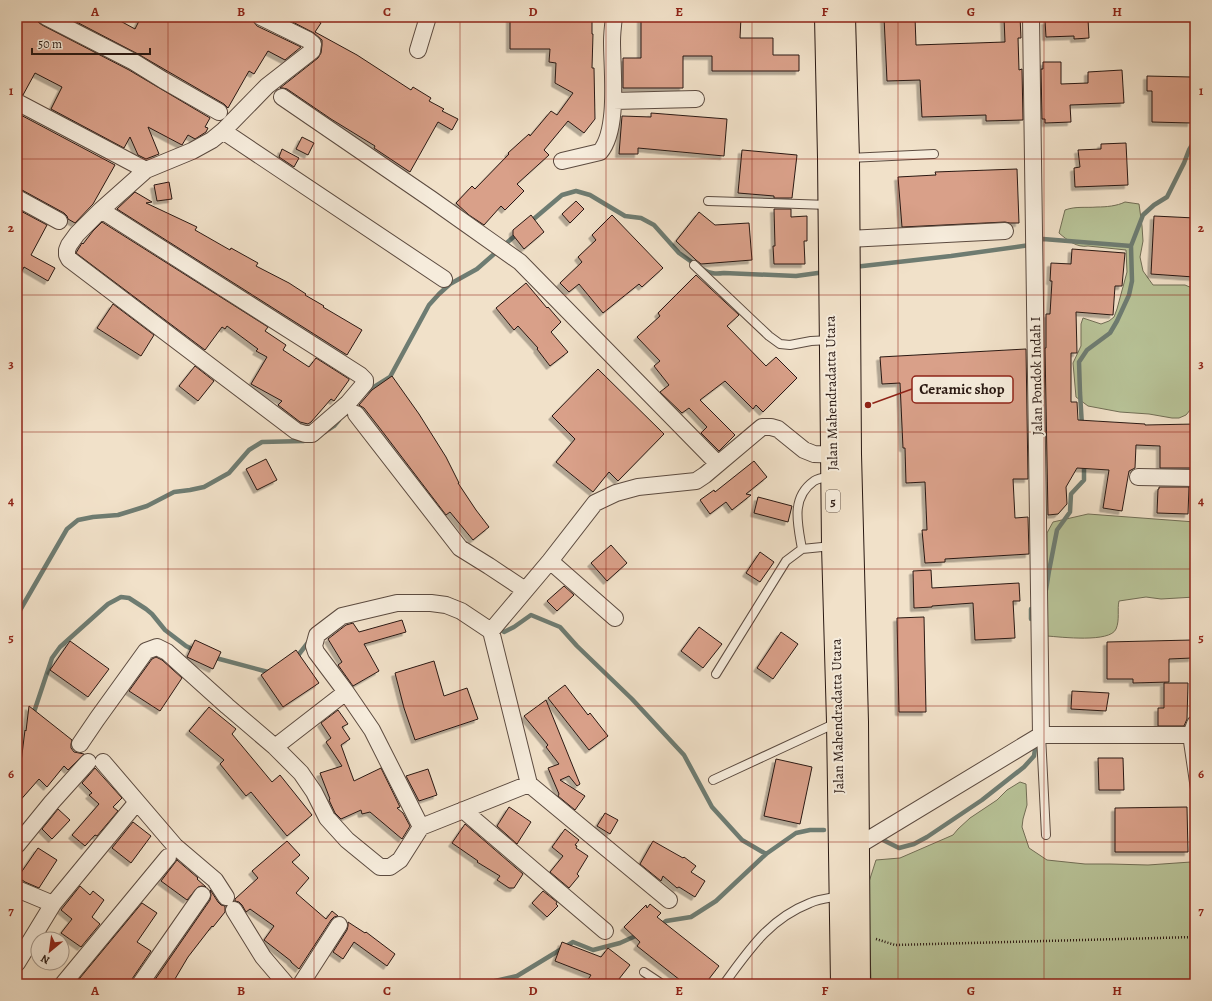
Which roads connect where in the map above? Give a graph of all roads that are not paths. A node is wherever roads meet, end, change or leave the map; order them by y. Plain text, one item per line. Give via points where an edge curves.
1 (46, 17) edge
2 (261, 17) edge
3 (428, 17) edge
4 (614, 17) edge
5 (826, 17) edge
6 (844, 17) edge
7 (1031, 17) edge
8 (418, 50) dead end
9 (282, 97) dead end
10 (696, 99) dead end
11 (614, 101) junction
12 (17, 102) edge
13 (219, 112) dead end
14 (223, 131) junction
15 (934, 154) dead end
16 (848, 159) junction
17 (562, 161) dead end
18 (146, 170) junction
19 (17, 198) edge
20 (708, 201) dead end
21 (829, 205) junction
22 (101, 210) junction
23 (59, 220) dead end
24 (1005, 231) dead end
25 (848, 239) junction
26 (694, 265) dead end
27 (444, 279) dead end
28 (831, 340) junction
29 (356, 414) dead end
30 (718, 464) junction
31 (842, 468) junction
32 (1138, 477) dead end
33 (1195, 478) edge
34 (843, 545) junction
35 (802, 549) junction
36 (550, 561) junction
37 (525, 590) junction
38 (615, 618) dead end
39 (491, 631) junction
40 (716, 674) dead end
41 (346, 692) junction
42 (848, 722) junction
43 (1191, 729) edge
44 (1041, 735) junction
45 (80, 744) dead end
46 (275, 747) junction
47 (713, 780) dead end
48 (529, 784) junction
49 (1195, 789) edge
50 (138, 802) junction
51 (463, 810) junction
52 (421, 827) junction
53 (1046, 835) dead end
54 (17, 845) edge
55 (858, 846) junction
56 (840, 856) junction
57 (168, 857) dead end
58 (17, 889) edge
59 (202, 895) dead end
60 (841, 896) junction
61 (669, 900) dead end
62 (53, 904) junction
63 (339, 925) dead end
64 (605, 931) dead end
65 (17, 963) edge
66 (644, 972) dead end
67 (63, 984) edge
68 (140, 984) edge
69 (286, 984) edge
70 (302, 984) edge
71 (662, 984) edge
72 (724, 984) edge
73 (842, 984) edge
74 (860, 984) edge

1 - 13 street via 134,62
2 - 14 street via 308,40 313,44 312,51 267,86
3 - 8 street
4 - 11 street
5 - 21 highway, Jalan Mahendradatta Utara / 5
6 - 16 highway, Jalan Mahendradatta Utara / 5
7 - 44 street, Jalan Pondok Indah I
9 - 30 street via 520,262
10 - 11 street
11 - 17 street via 604,148 600,152
12 - 18 street
14 - 18 street via 192,152
14 - 27 street
15 - 16 lane
16 - 25 highway, Jalan Mahendradatta Utara / 5
18 - 22 street
19 - 23 street
20 - 21 lane
21 - 28 highway, Jalan Mahendradatta Utara / 5
22 - 22 street via 360,375 365,383 348,403 312,434 296,431 69,259 69,245
24 - 25 street
25 - 31 highway, Jalan Mahendradatta Utara / 5
26 - 28 lane via 780,344
28 - 31 highway, Jalan Mahendradatta Utara / 5
29 - 37 street via 460,548
30 - 31 street via 762,427 771,426 804,450
30 - 36 street via 696,481 638,487 595,503
31 - 34 highway, Jalan Mahendradatta Utara / 5
31 - 35 lane via 815,480 800,498 798,524
32 - 33 street
34 - 35 lane
34 - 42 highway, Jalan Mahendradatta Utara / 5
35 - 40 lane via 786,561
36 - 37 street
36 - 38 street
37 - 39 street
39 - 41 street via 461,611 431,603 397,603 342,616 317,635 314,646
39 - 48 street
41 - 46 street
41 - 52 street via 372,730
42 - 47 lane
42 - 55 highway, Jalan Mahendradatta Utara / 5
42 - 56 highway, Jalan Mahendradatta Utara / 5
43 - 44 street
43 - 49 lane
44 - 53 lane
44 - 55 street
45 - 46 street via 146,651 157,647 166,652
46 - 52 street via 301,773 327,818 347,840 380,867 390,867 400,860
48 - 51 street
48 - 61 street
50 - 54 street via 95,762 52,802
50 - 62 street
50 - 69 street via 175,846 215,880 263,957
51 - 52 street
51 - 64 street
55 - 56 street
55 - 74 highway, Jalan Mahendradatta Utara / 5
56 - 60 highway, Jalan Mahendradatta Utara / 5
57 - 67 street
58 - 62 street
59 - 68 street
60 - 72 lane via 811,902 785,915 764,933
60 - 73 highway, Jalan Mahendradatta Utara / 5
62 - 65 street
63 - 70 street
66 - 71 lane

